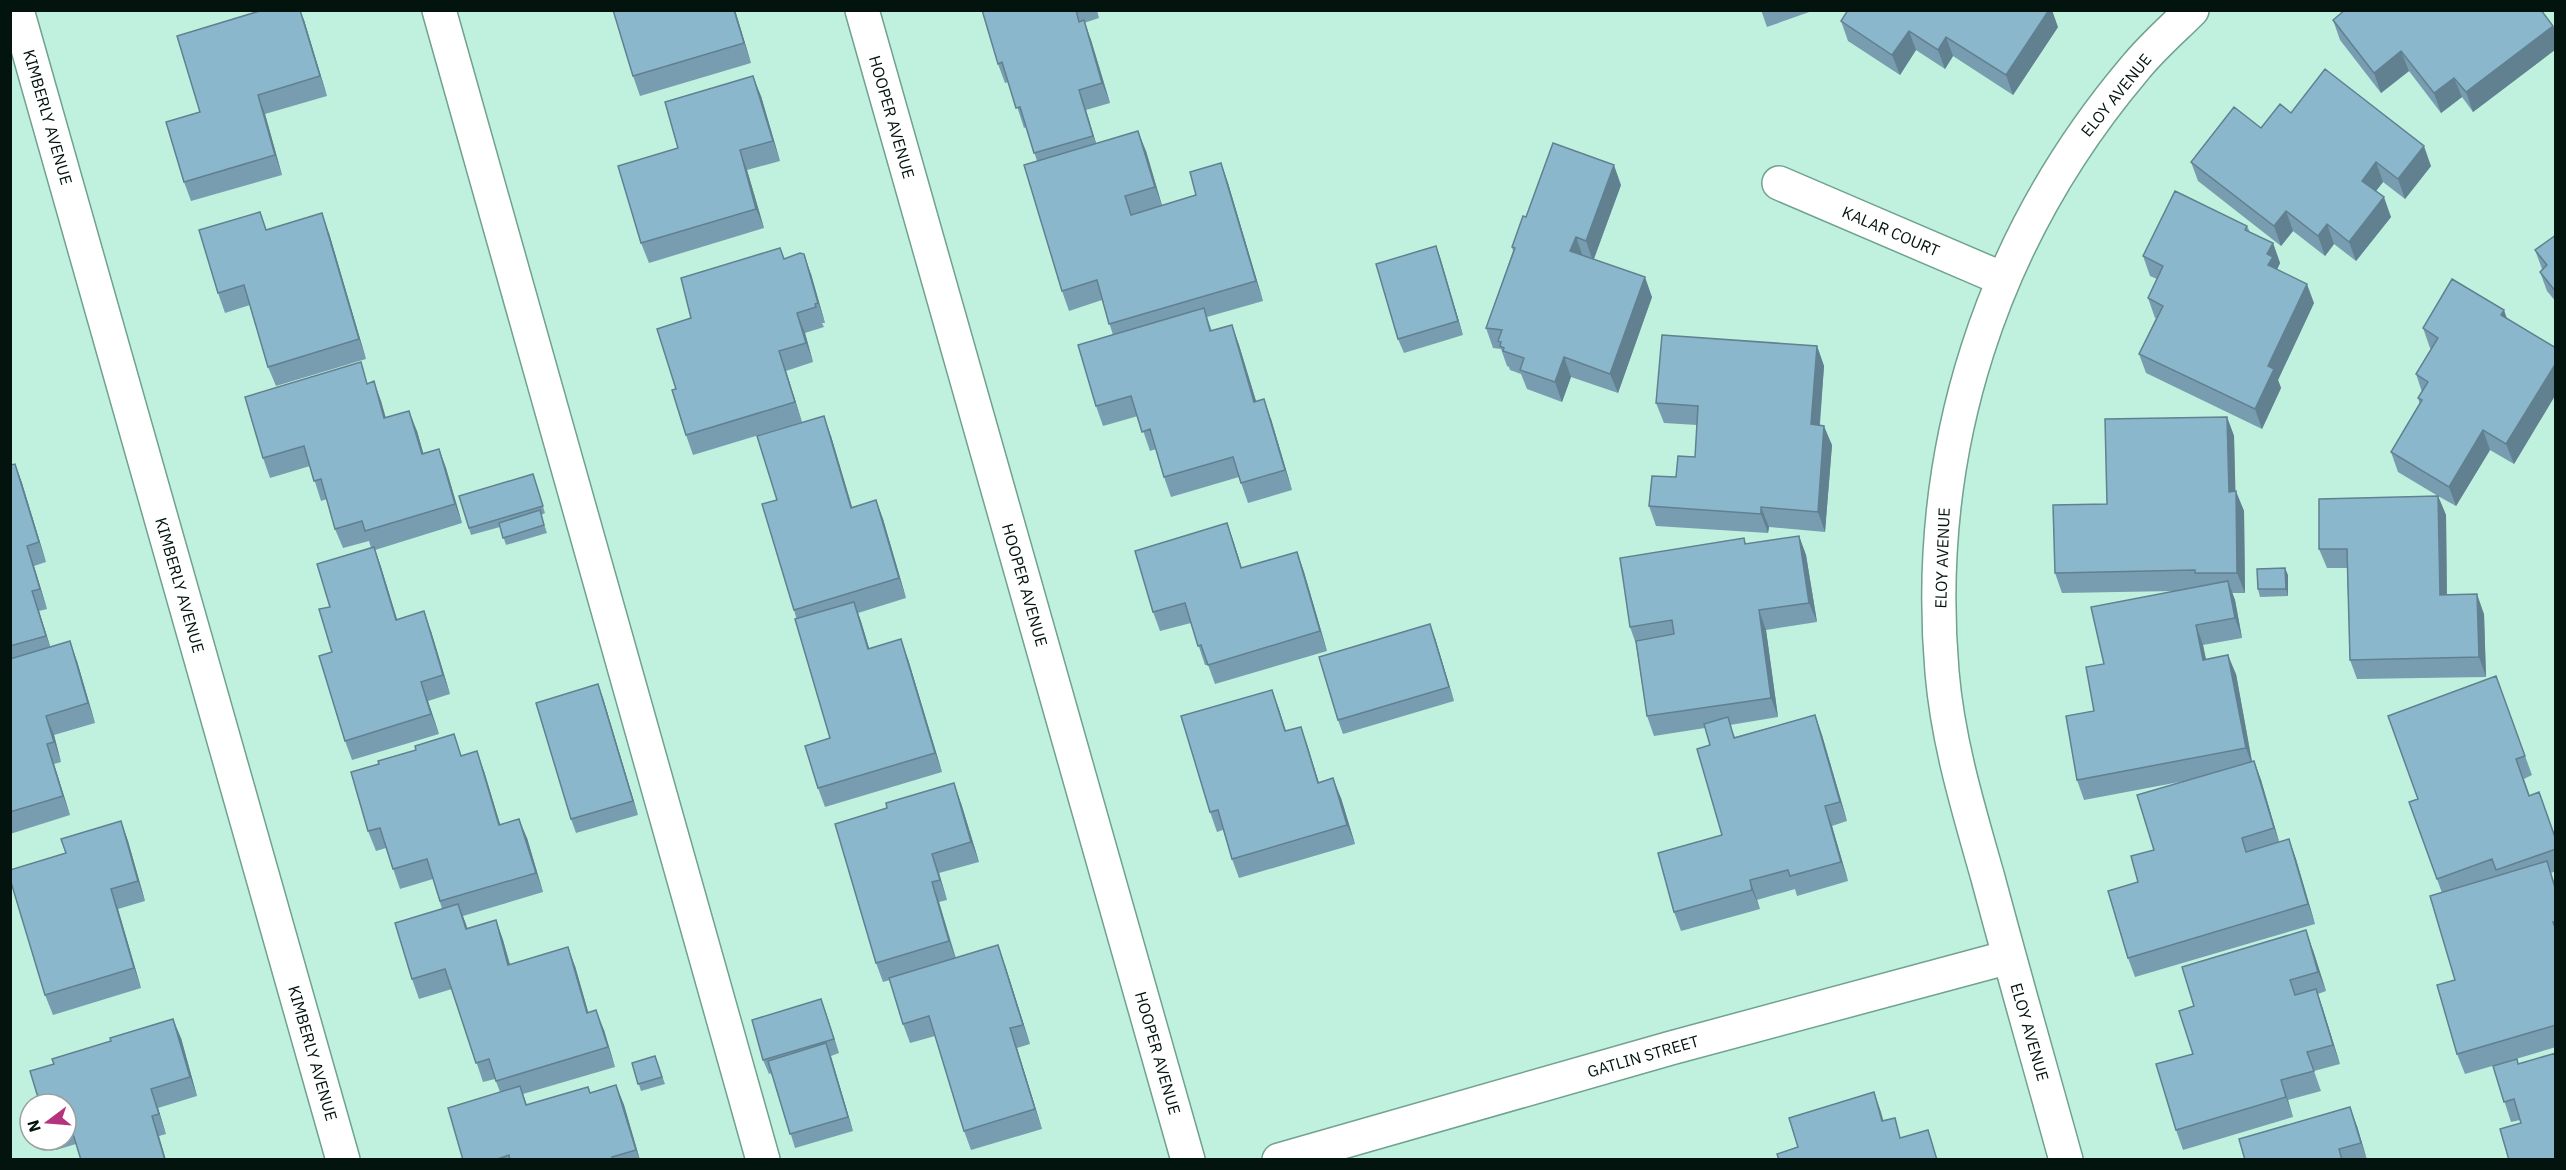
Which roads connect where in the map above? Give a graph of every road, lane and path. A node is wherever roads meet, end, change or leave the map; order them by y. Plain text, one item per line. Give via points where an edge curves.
1 (439, 10) edge
2 (862, 10) edge
3 (2192, 10) edge
4 (22, 14) edge
5 (1779, 183) dead end
6 (2002, 279) junction
7 (2009, 957) junction
8 (344, 1160) edge
9 (763, 1160) edge
10 (1188, 1160) edge
11 (1279, 1160) edge
12 (2066, 1160) edge

1 - 9 street
2 - 10 street, HOOPER AVENUE
3 - 6 street, ELOY AVENUE via 2136,66 2068,156
4 - 8 street, KIMBERLY AVENUE
5 - 6 street, KALAR COURT
6 - 7 street, ELOY AVENUE via 1966,383 1944,493 1938,576 1942,674 1958,771
7 - 11 street, GATLIN STREET
7 - 12 street, ELOY AVENUE

